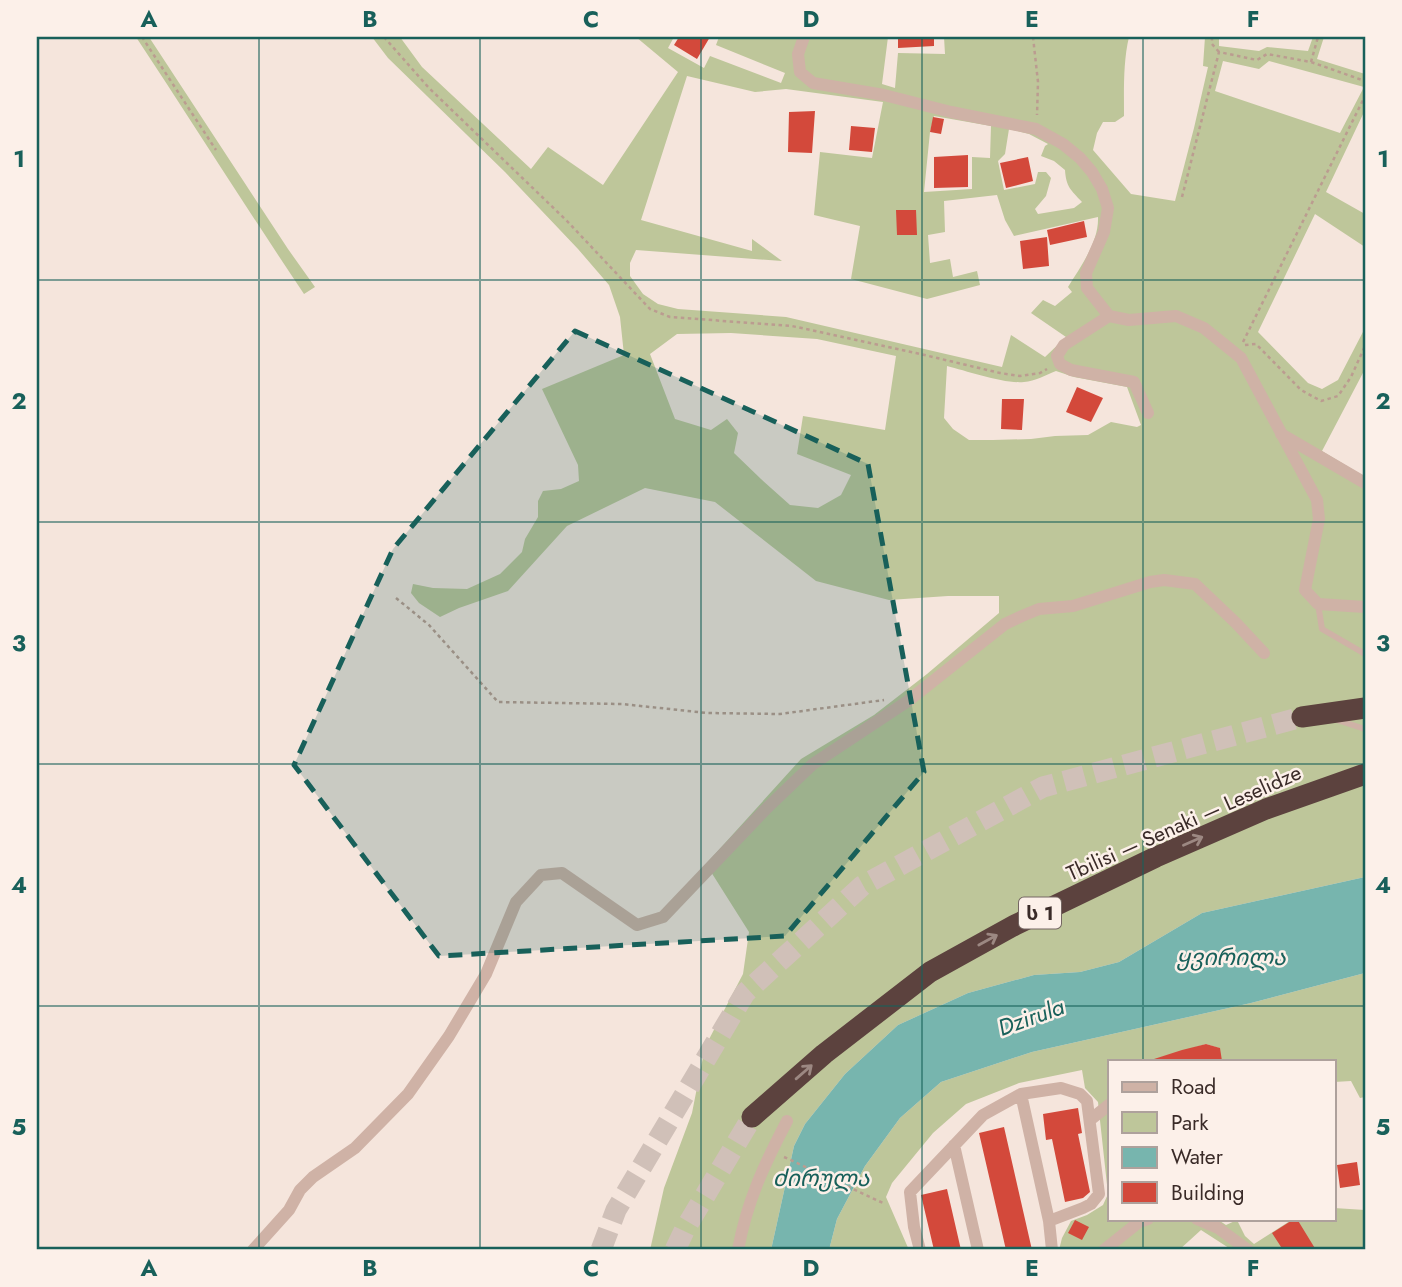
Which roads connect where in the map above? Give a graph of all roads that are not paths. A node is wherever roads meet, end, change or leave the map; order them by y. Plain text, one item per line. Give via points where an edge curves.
1 (804, 37) edge
2 (1109, 316) junction
3 (1149, 413) dead end
4 (1281, 434) junction
5 (1365, 483) edge
6 (1318, 604) junction
7 (1365, 607) edge
8 (1264, 653) dead end
9 (1365, 654) edge
10 (1365, 708) edge
11 (1312, 716) joint
12 (1365, 729) edge
13 (1365, 775) edge
14 (1021, 1094) junction
15 (1108, 1106) edge
16 (752, 1117) tunnel mouth
17 (1090, 1120) junction
18 (787, 1121) dead end
19 (954, 1145) junction
20 (1145, 1220) edge
21 (1199, 1220) edge
22 (1049, 1221) junction
23 (253, 1250) edge
24 (738, 1250) edge
25 (920, 1250) edge
26 (978, 1250) edge
27 (1052, 1250) edge
28 (1104, 1250) edge
29 (1248, 1250) edge

1 - 2 street via 797,54 800,72 813,83 1036,129 1080,158 1102,188 1108,208 1104,232 1086,273 1087,288
2 - 3 street via 1064,345 1057,356 1060,364 1134,383
2 - 4 street via 1129,320 1176,316 1204,328 1241,358
4 - 5 street
4 - 6 street via 1317,500 1319,519 1305,590
6 - 7 street
6 - 9 lane via 1322,629
8 - 23 street via 1195,584 1150,582 1073,606 1039,609 1004,624 908,701 813,764 663,917 637,925 562,873 541,875 516,902 486,974 408,1094 355,1148 300,1190 289,1210
10 - 11 highway
11 - 12 lane
16 -> 13 highway, Tbilisi — Senaki — Leselidze / ს 1 via 930,972 1015,925 1156,858 1266,809
14 - 17 street via 1060,1088 1080,1094 1087,1101
14 - 19 street via 983,1115
14 - 22 street
15 - 17 street
17 - 22 street via 1099,1194 1091,1204
18 - 24 street via 753,1191
19 - 25 street via 910,1192
19 - 26 street
20 - 28 street
21 - 29 street
22 - 27 street

